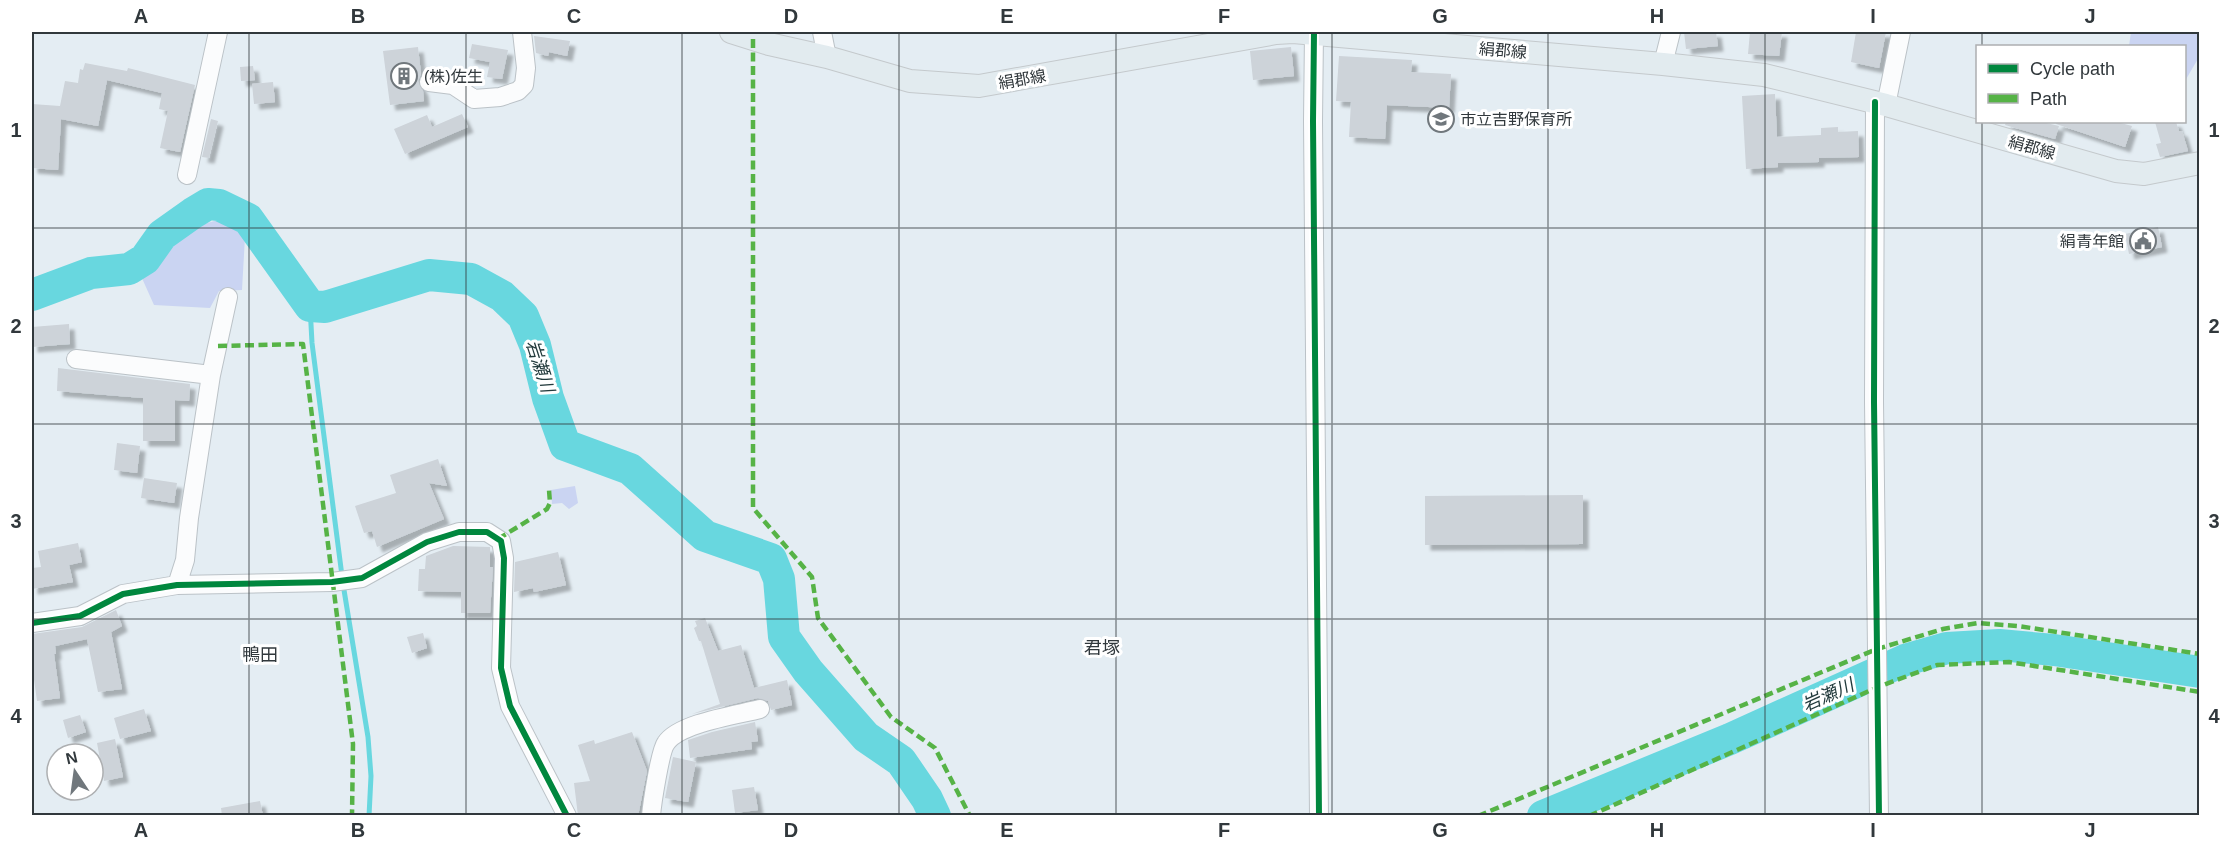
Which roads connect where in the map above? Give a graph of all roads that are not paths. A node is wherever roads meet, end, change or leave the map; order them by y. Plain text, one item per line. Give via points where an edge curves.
1 (218, 32) edge
2 (522, 32) edge
3 (731, 32) edge
4 (822, 32) edge
5 (1305, 32) edge
6 (1671, 32) edge
7 (1901, 32) edge
8 (827, 57) junction
9 (1663, 64) junction
10 (429, 82) dead end
11 (1880, 104) junction
12 (2199, 163) edge
13 (187, 175) dead end
14 (228, 297) dead end
15 (76, 359) dead end
16 (211, 375) junction
17 (177, 585) junction
18 (32, 623) edge
19 (760, 709) dead end
20 (567, 816) edge
21 (651, 816) edge
22 (1319, 816) edge
23 (1879, 816) edge

1 - 13 street
2 - 10 street via 526,68 524,86 518,91 474,99 453,85
3 - 8 main road, 絹郡線
4 - 8 street
5 - 8 main road, 絹郡線 via 1276,33 980,86 910,81
5 - 9 main road, 絹郡線
5 - 22 street via 1312,121
6 - 9 street
7 - 11 street
9 - 11 main road, 絹郡線 via 1764,75
11 - 12 main road, 絹郡線 via 2116,171 2144,174
11 - 23 street via 1874,402
14 - 16 street
15 - 16 street
16 - 17 street via 185,560
17 - 18 street via 123,594 80,616
17 - 20 street via 362,578 427,542 459,532 487,532 501,541 504,558 501,668 510,706
19 - 21 street via 687,726 666,743

